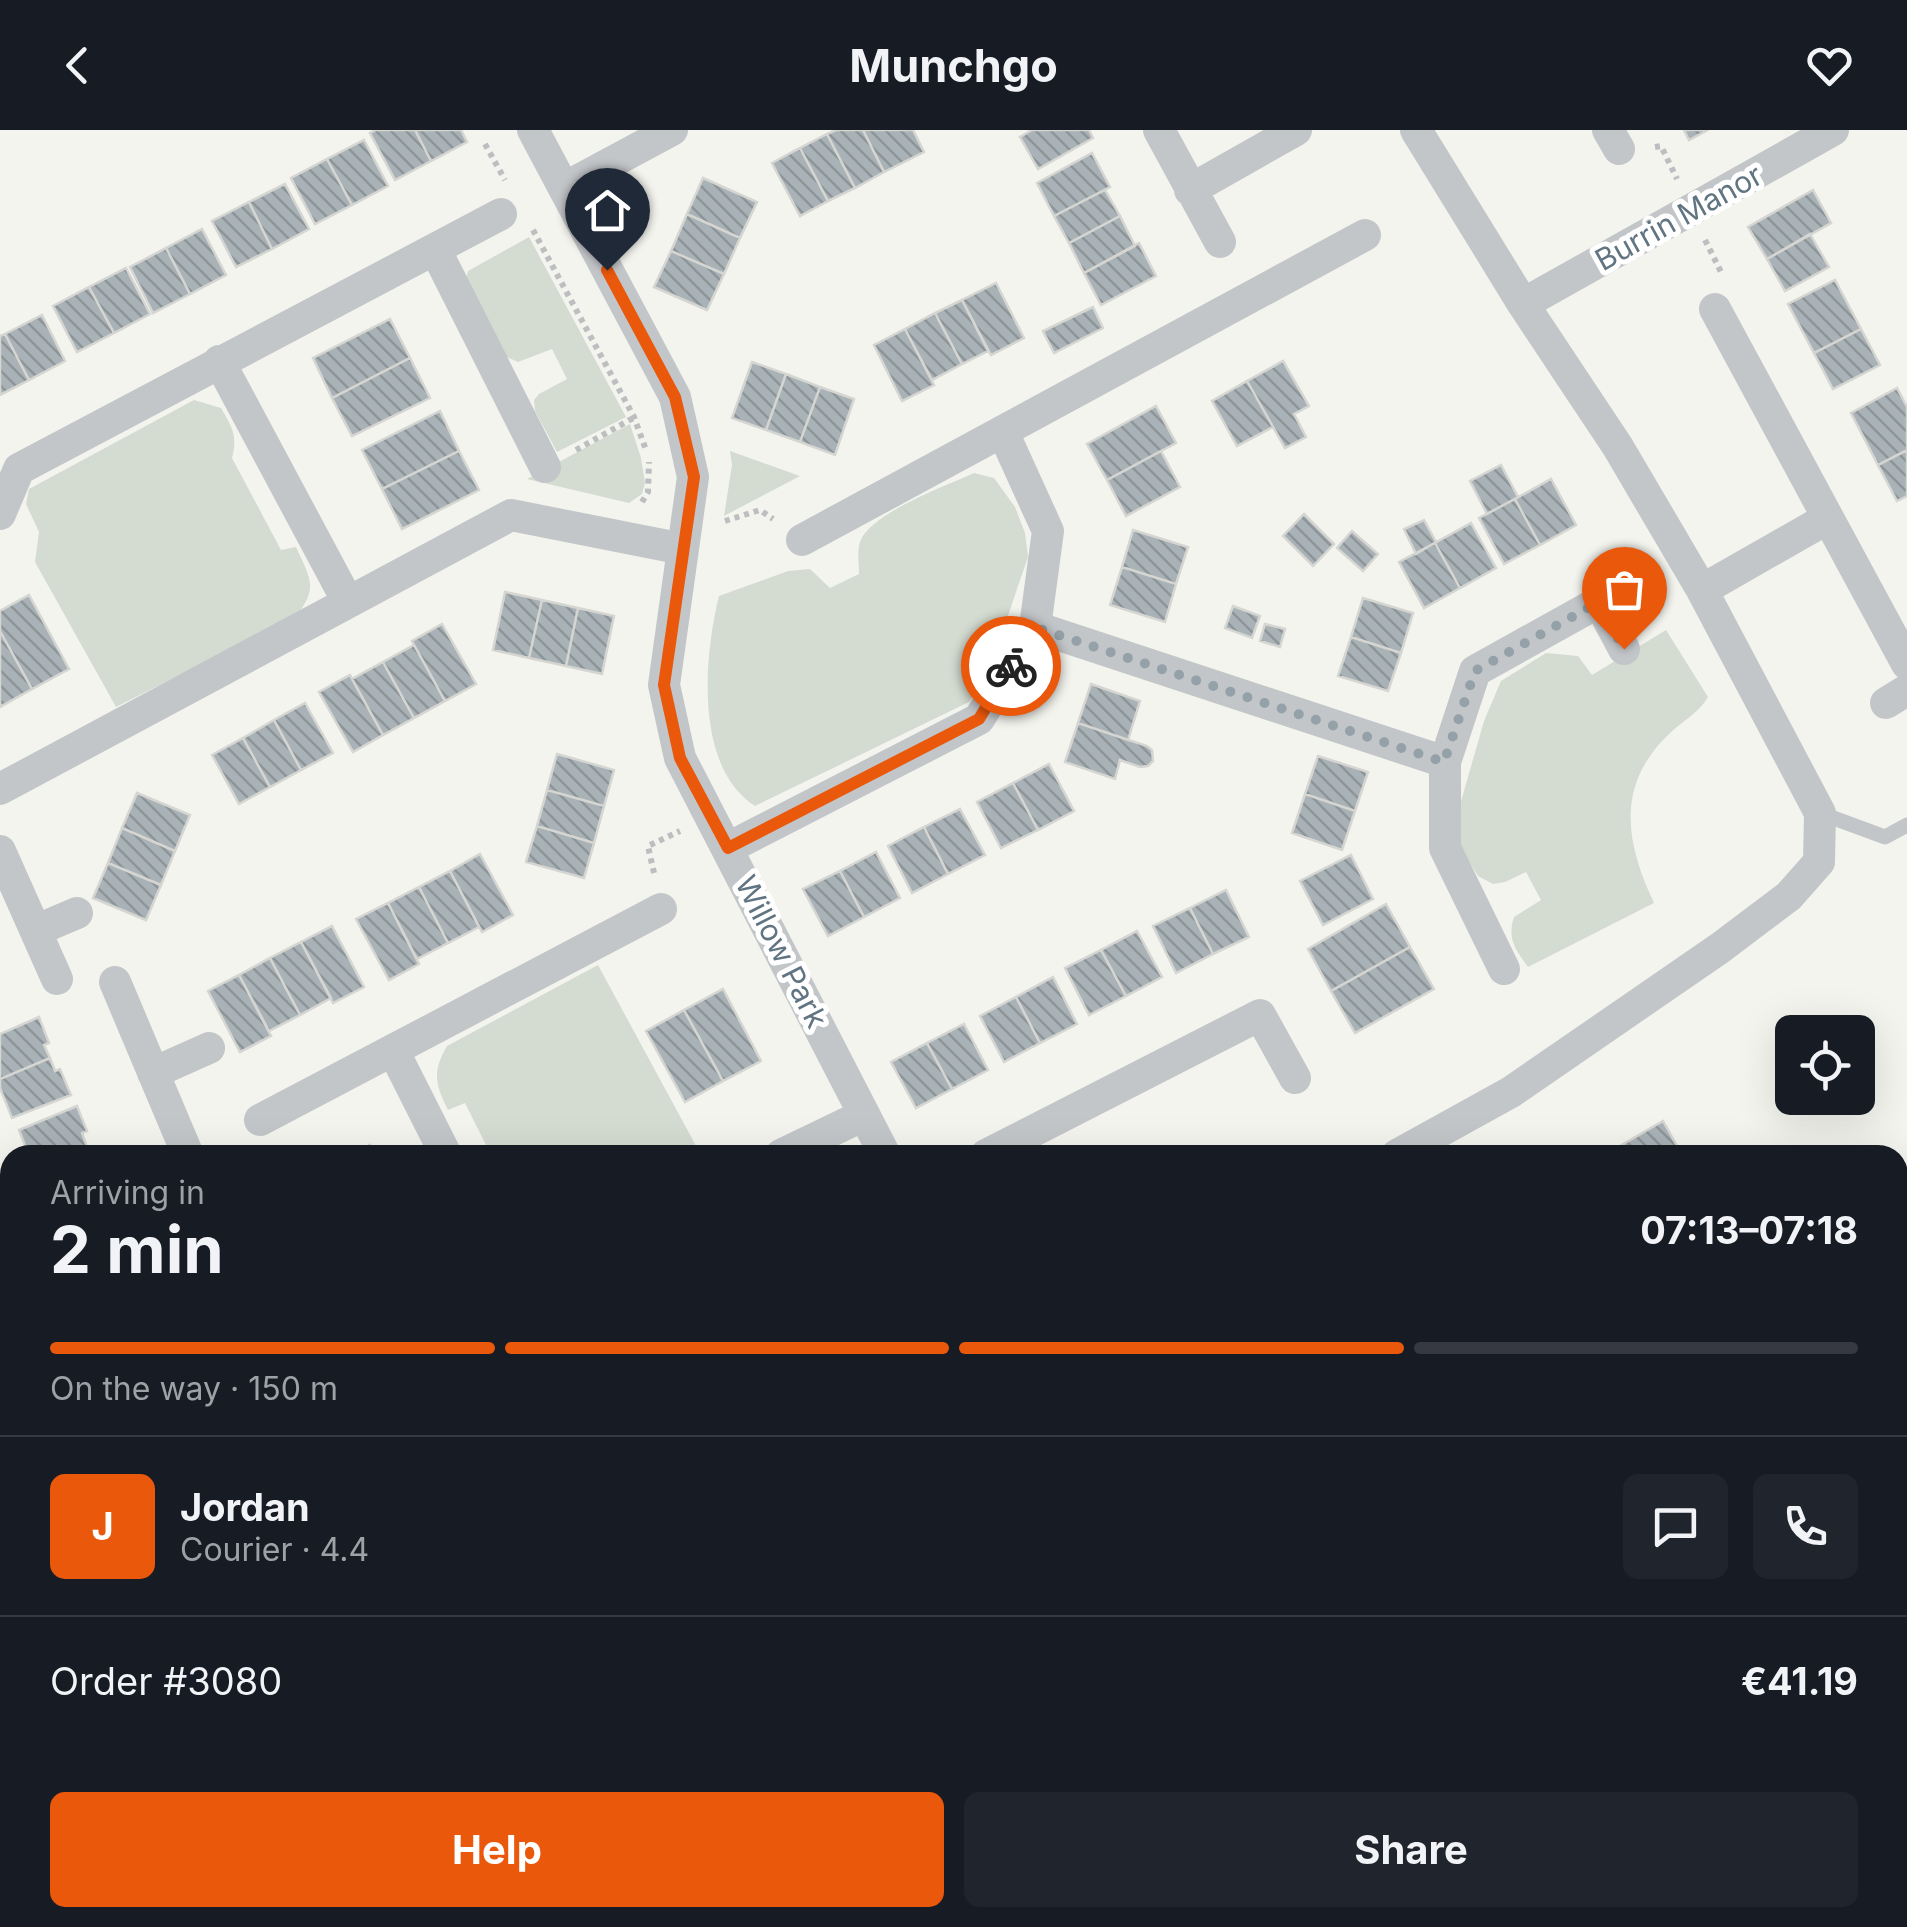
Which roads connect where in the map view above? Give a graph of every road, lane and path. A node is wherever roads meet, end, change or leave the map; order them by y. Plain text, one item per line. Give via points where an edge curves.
1 (533, 130) edge
2 (672, 130) edge
3 (1159, 130) edge
4 (1296, 130) edge
5 (1416, 130) edge
6 (1833, 130) edge
7 (486, 144) dead end
8 (564, 188) junction
9 (1190, 190) junction
10 (507, 204) joint
11 (532, 228) dead end
12 (1365, 235) dead end
13 (1220, 242) dead end
14 (435, 249) junction
15 (1523, 304) junction
16 (1714, 309) dead end
17 (218, 361) junction
18 (676, 402) junction
19 (634, 417) junction
20 (1002, 432) junction
21 (545, 466) joint
22 (631, 507) dead end
23 (0, 514) edge
24 (1828, 518) junction
25 (802, 540) joint
26 (684, 543) junction
27 (1702, 590) junction
28 (348, 602) junction
29 (1034, 627) junction
30 (1624, 649) dead end
31 (1907, 664) edge
32 (1444, 762) junction
33 (0, 788) edge
34 (1820, 813) junction
35 (711, 816) junction
36 (1907, 824) edge
37 (728, 848) junction
38 (0, 850) edge
39 (661, 909) joint
40 (78, 913) dead end
41 (37, 930) junction
42 (1504, 969) dead end
43 (57, 979) dead end
44 (116, 982) dead end
45 (210, 1048) dead end
46 (393, 1050) junction
47 (153, 1073) junction
48 (1295, 1078) dead end
49 (864, 1114) junction
50 (260, 1120) dead end
51 (184, 1145) edge
52 (441, 1145) edge
53 (801, 1145) edge
54 (880, 1145) edge
55 (1006, 1145) edge
56 (1415, 1145) edge

1 - 8 street, Willow Park
2 - 8 street
3 - 9 street
4 - 9 street
5 - 15 street
6 - 15 street, Burrin Manor
7 - 10 path
8 - 18 street, Willow Park
9 - 13 street
10 - 14 street
11 - 19 path
12 - 20 street
14 - 17 street
14 - 21 street
15 - 27 street via 1618,446
16 - 24 street
17 - 23 street via 19,469
17 - 28 street
18 - 19 path
18 - 26 street, Willow Park via 694,477
19 - 21 path
19 - 22 path via 649,460 648,492
20 - 25 street
20 - 29 street via 1048,531
24 - 27 street
24 - 31 street
25 - 26 path via 760,510 722,522 720,538
26 - 28 street via 511,515
26 - 35 street, Willow Park via 664,685 680,758
27 - 34 street
28 - 33 street
29 - 32 street
29 - 37 street via 979,719
30 - 32 street via 1599,602 1475,671
32 - 42 street via 1444,848
34 - 36 lane via 1885,837
34 - 56 street via 1819,862 1789,896 1511,1092
35 - 37 street, Willow Park
35 - 39 path via 648,846
37 - 49 street, Willow Park
38 - 41 street
39 - 46 street
40 - 41 street
41 - 43 street
44 - 47 street
45 - 47 street
46 - 50 street
46 - 52 street
47 - 51 street
48 - 55 street via 1260,1015
49 - 53 street
49 - 54 street, Willow Park

